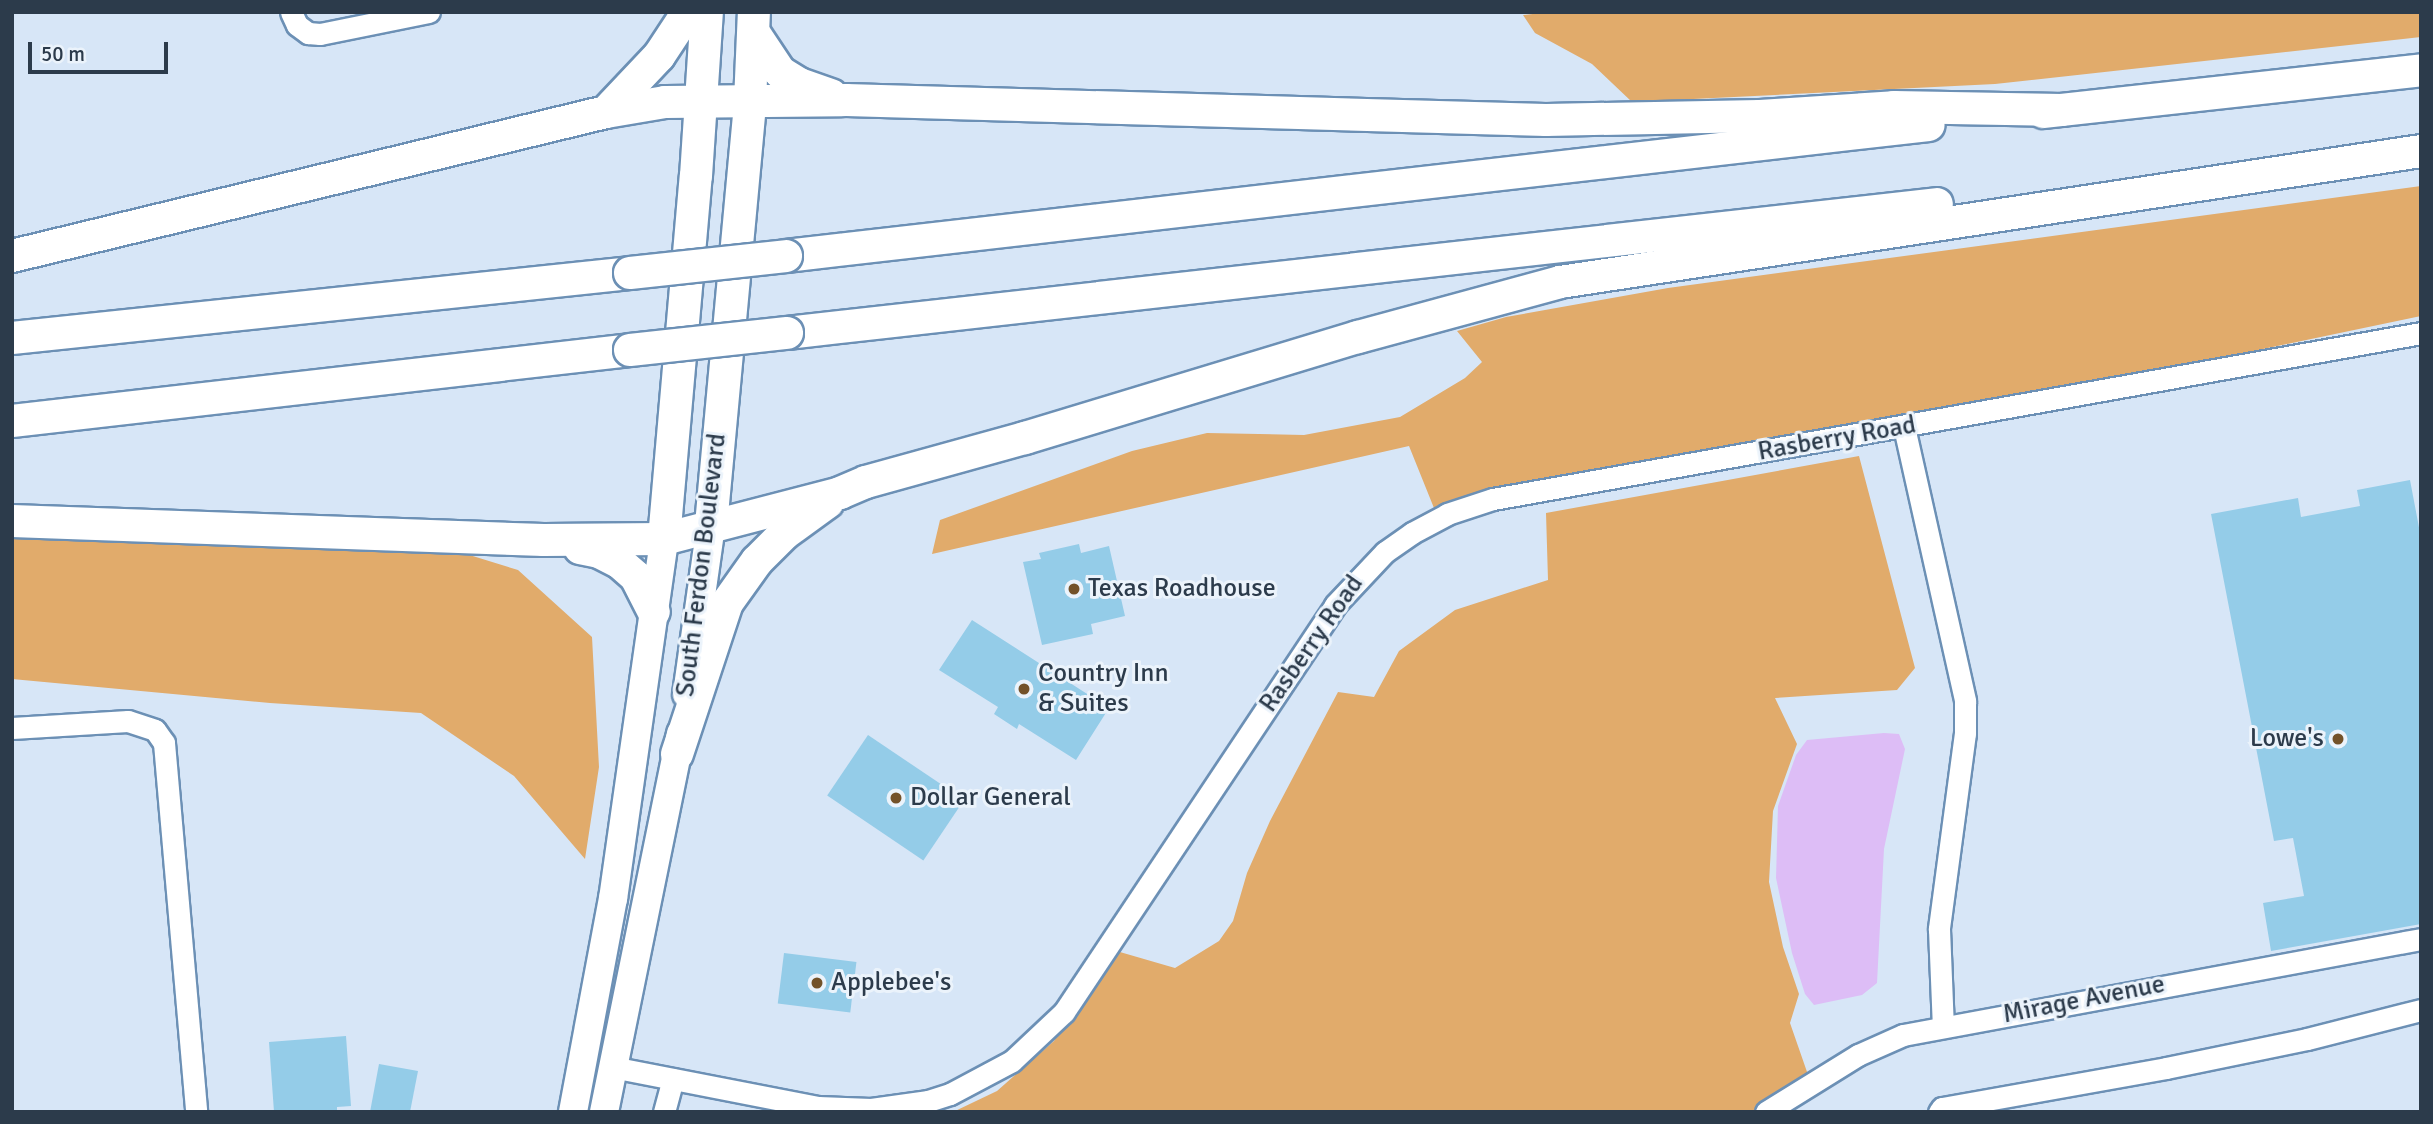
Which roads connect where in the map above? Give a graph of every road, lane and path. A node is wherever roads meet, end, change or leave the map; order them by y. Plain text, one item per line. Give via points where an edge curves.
1 (291, 12) edge
2 (429, 12) edge
3 (688, 12) edge
4 (707, 12) edge
5 (754, 23) edge
6 (2421, 70) edge
7 (846, 100) junction
8 (750, 102) junction
9 (701, 103) junction
10 (2062, 110) junction
11 (606, 112) junction
12 (2421, 151) edge
13 (12, 256) edge
14 (2421, 333) edge
15 (12, 338) edge
16 (12, 421) edge
17 (1904, 427) junction
18 (840, 493) junction
19 (12, 521) edge
20 (711, 525) junction
21 (664, 539) junction
22 (544, 540) junction
23 (654, 612) junction
24 (12, 728) edge
25 (677, 754) junction
26 (2421, 939) edge
27 (2421, 1010) edge
28 (1943, 1027) junction
29 (612, 1067) junction
30 (673, 1079) junction
31 (908, 1108) edge
32 (196, 1112) edge
33 (573, 1112) edge
34 (604, 1112) edge
35 (664, 1112) edge
36 (1766, 1112) edge
37 (1939, 1112) edge

1 - 2 street via 297,25 320,34
3 - 11 highway via 659,56
4 - 9 highway, South Ferdon Boulevard
5 - 7 highway via 780,72 799,84
5 - 8 highway, South Ferdon Boulevard
6 - 10 highway
7 - 8 highway
7 - 10 highway via 1546,120 1760,116 1894,107
8 - 9 highway
8 - 20 highway, South Ferdon Boulevard
9 - 11 highway via 664,102
9 - 21 highway, South Ferdon Boulevard
10 - 15 highway, bridge via 786,256
11 - 13 highway
12 - 16 highway, bridge
12 - 18 highway via 1560,282 1359,337
14 - 17 street, Rasberry Road
17 - 28 street via 1965,701 1965,733 1939,929
17 - 31 street, Rasberry Road via 1493,499 1447,514 1404,537 1366,568 1335,606 1064,1012 1031,1045 993,1073
18 - 20 highway
18 - 25 highway via 784,534 757,561 727,603
19 - 22 highway
20 - 21 highway
20 - 25 main road, South Ferdon Boulevard
21 - 22 highway
21 - 23 main road, South Ferdon Boulevard
22 - 23 highway via 599,552 620,562 636,577
23 - 33 main road, South Ferdon Boulevard via 613,899
24 - 32 street via 128,721 156,730 164,743
25 - 29 main road, South Ferdon Boulevard
26 - 28 street, Mirage Avenue
27 - 37 street via 2294,1042
28 - 36 street, Mirage Avenue via 1903,1035 1858,1055
29 - 30 street, Rasberry Road
29 - 34 main road, South Ferdon Boulevard
30 - 31 street, Rasberry Road via 818,1107
30 - 35 street

